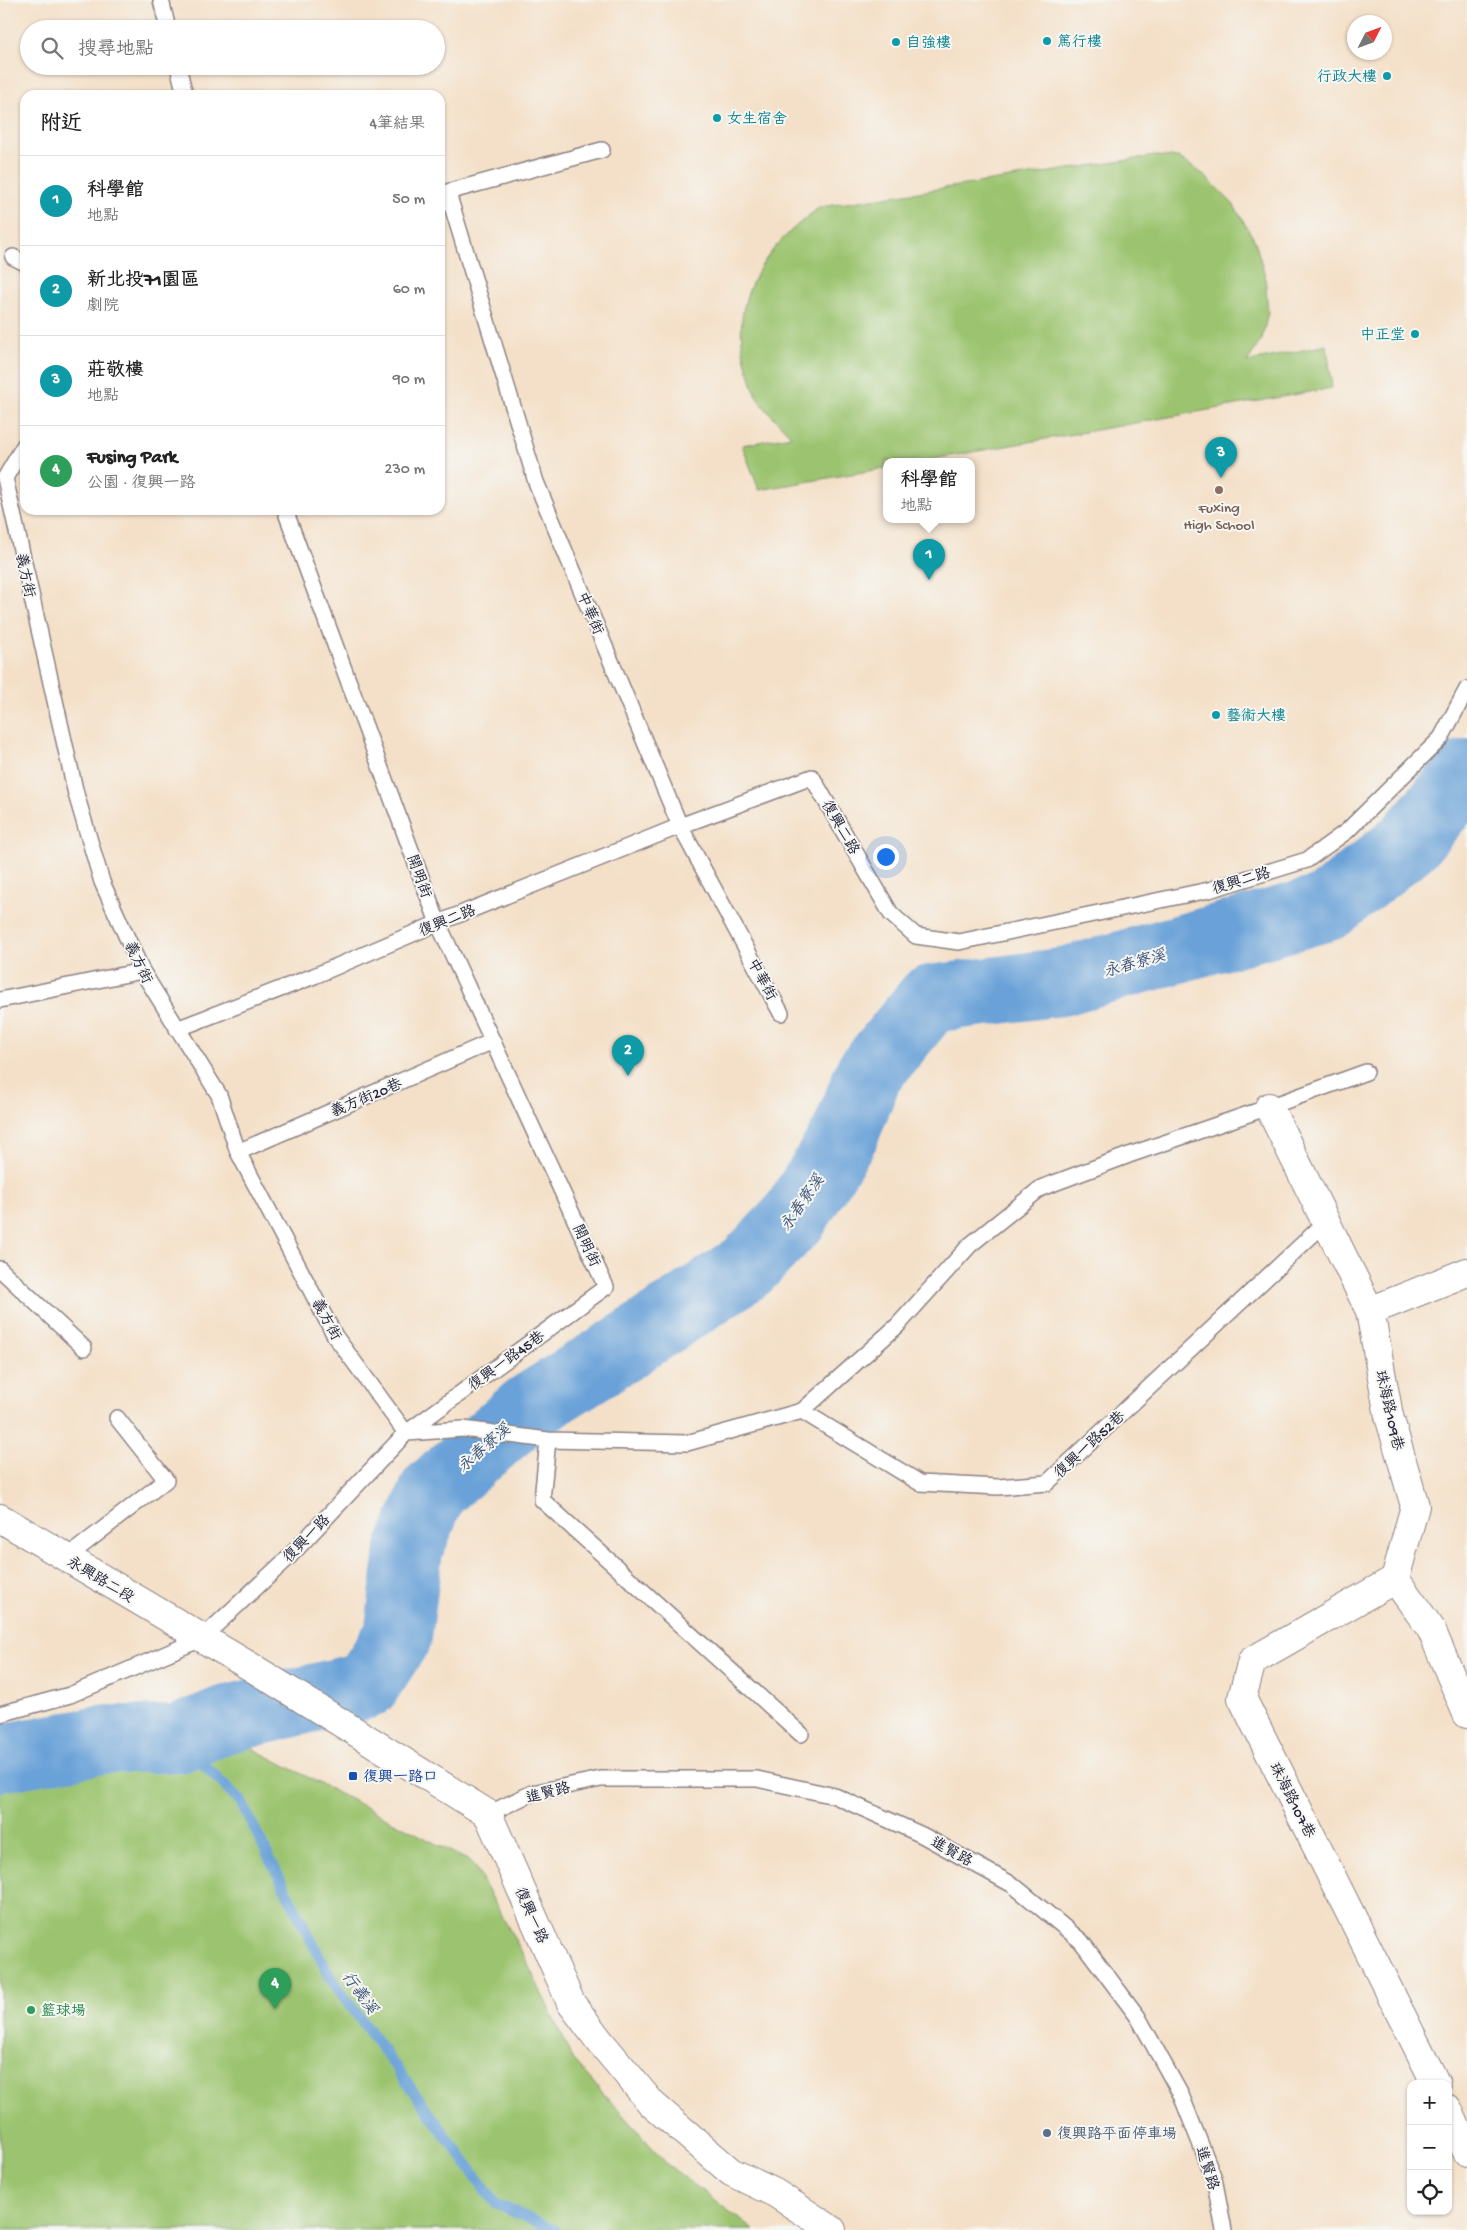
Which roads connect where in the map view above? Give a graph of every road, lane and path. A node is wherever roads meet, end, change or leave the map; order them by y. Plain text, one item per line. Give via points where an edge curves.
1 (161, 0) edge
2 (166, 20) edge
3 (180, 75) edge
4 (184, 90) edge
5 (602, 150) dead end
6 (445, 194) edge
7 (445, 197) edge
8 (20, 451) edge
9 (2, 478) edge
10 (288, 515) edge
11 (1467, 690) edge
12 (680, 826) junction
13 (438, 923) junction
14 (142, 971) junction
15 (0, 1000) edge
16 (781, 1013) dead end
17 (177, 1030) junction
18 (493, 1041) junction
19 (1366, 1072) dead end
20 (1269, 1107) junction
21 (238, 1152) junction
22 (1326, 1222) junction
23 (0, 1269) edge
24 (1467, 1272) edge
25 (606, 1286) joint
26 (1370, 1311) junction
27 (84, 1348) dead end
28 (802, 1410) junction
29 (117, 1418) dead end
30 (406, 1433) junction
31 (548, 1440) junction
32 (0, 1518) edge
33 (66, 1558) junction
34 (1395, 1579) junction
35 (201, 1639) junction
36 (0, 1714) edge
37 (1467, 1714) edge
38 (801, 1734) dead end
39 (488, 1814) junction
40 (1434, 2080) edge
41 (1452, 2118) edge
42 (1467, 2152) edge
43 (832, 2230) edge
44 (1224, 2230) edge

1 - 2 lane
3 - 4 lane
5 - 6 lane
7 - 12 lane, 中華街 via 536,482
8 - 9 lane, 義方街
9 - 14 lane, 義方街 via 76,794 102,882
10 - 13 lane, 開明街
11 - 12 lane, 復興二路 via 1441,738 1347,831 1307,860 1209,890 959,942 916,936 891,914 812,777
12 - 13 lane, 復興二路
12 - 16 lane, 中華街
13 - 17 lane, 復興二路
13 - 18 lane, 開明街
14 - 15 lane
14 - 17 lane, 義方街
17 - 21 lane, 義方街 via 219,1095
18 - 21 lane, 義方街20巷
18 - 25 lane, 開明街
19 - 20 lane
20 - 22 street, 珠海路109巷
20 - 28 lane via 1041,1188 970,1245 897,1326
21 - 30 lane, 義方街 via 334,1336
22 - 26 street, 珠海路109巷
22 - 28 lane, 復興一路52巷 via 1047,1483 998,1487 920,1483
23 - 27 lane
24 - 26 street
25 - 30 lane, 復興一路45巷
26 - 34 street, 珠海路109巷 via 1388,1416 1415,1506
28 - 31 lane via 687,1443
29 - 33 lane via 166,1480
30 - 31 lane via 463,1429
30 - 35 lane, 復興一路 via 289,1557
31 - 38 lane via 542,1500
32 - 33 street, 永興路二段
33 - 35 street, 永興路二段
34 - 37 street via 1431,1629
34 - 40 street, 珠海路107巷 via 1252,1661 1242,1698
35 - 36 lane, 復興一路 via 70,1694
35 - 39 street
39 - 43 street, 復興一路 via 572,2003 598,2039 652,2104 731,2172 775,2193
39 - 44 lane, 進賢路 via 532,1793 601,1779 757,1779 835,1796 922,1835 1013,1885 1081,1941 1138,2017 1181,2095 1214,2178
41 - 42 street

